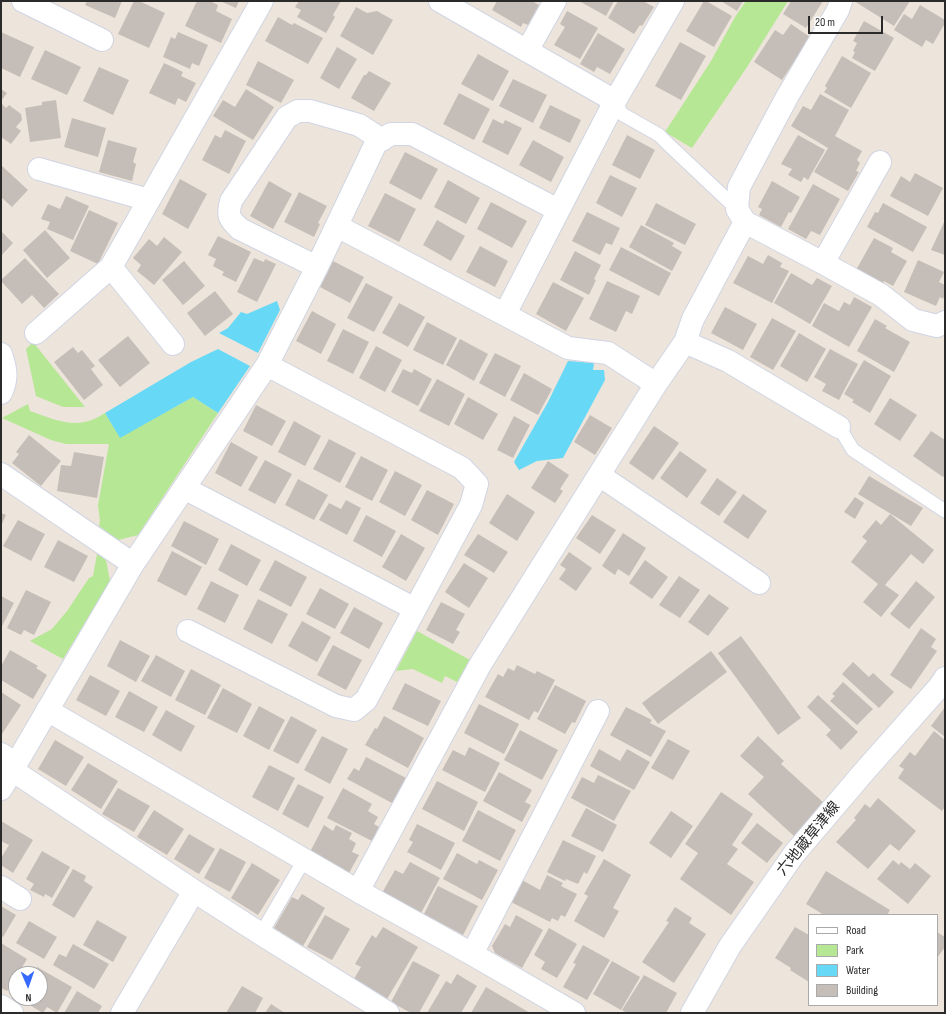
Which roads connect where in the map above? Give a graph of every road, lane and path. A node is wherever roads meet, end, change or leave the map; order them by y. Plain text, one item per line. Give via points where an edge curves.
1 (23, 1) edge
2 (262, 1) edge
3 (440, 1) edge
4 (555, 1) edge
5 (673, 1) edge
6 (841, 1) edge
7 (102, 40) dead end
8 (527, 51) junction
9 (615, 101) junction
10 (382, 140) junction
11 (880, 162) dead end
12 (39, 169) dead end
13 (149, 200) junction
14 (558, 210) junction
15 (741, 215) junction
16 (337, 226) junction
17 (823, 263) junction
18 (111, 267) junction
19 (317, 267) junction
20 (505, 314) junction
21 (945, 322) edge
22 (36, 333) dead end
23 (685, 342) junction
24 (173, 344) dead end
25 (1, 354) edge
26 (267, 365) junction
27 (656, 384) junction
28 (1, 393) edge
29 (840, 428) joint
30 (1, 474) edge
31 (599, 475) junction
32 (184, 488) junction
33 (945, 511) edge
34 (132, 564) junction
35 (759, 583) dead end
36 (415, 609) junction
37 (188, 631) dead end
38 (945, 678) edge
39 (47, 710) junction
40 (598, 712) dead end
41 (10, 763) edge
42 (1, 789) edge
43 (304, 860) junction
44 (1, 887) edge
45 (194, 891) junction
46 (358, 892) junction
47 (20, 899) dead end
48 (260, 934) junction
49 (472, 954) junction
50 (1, 1006) edge
51 (12, 1013) edge
52 (122, 1013) edge
53 (388, 1013) edge
54 (574, 1013) edge
55 (692, 1013) edge

1 - 7 street
2 - 13 street
3 - 8 street
4 - 8 street
5 - 9 street
6 - 15 street via 739,187
8 - 9 street
9 - 14 street
9 - 15 lane via 622,114 658,135
10 - 14 street via 391,134 412,134
10 - 16 street via 376,143
10 - 19 street via 359,125 310,111 298,111 287,117 231,201 228,211 231,221 240,229
11 - 17 street
12 - 13 street
13 - 18 street
14 - 20 street
15 - 17 street
15 - 23 street
16 - 19 street
16 - 20 street
17 - 21 street via 881,295 913,320 937,326
18 - 22 street
18 - 24 street
19 - 26 street
20 - 27 street via 568,348 608,353
23 - 27 street
23 - 29 street via 728,361
25 - 28 street via 6,379
26 - 32 street
26 - 36 street via 462,468 477,484 471,505
27 - 31 street
29 - 33 lane via 853,450
30 - 34 street
31 - 35 street
31 - 46 street via 480,665
32 - 34 street
32 - 36 street
34 - 39 street
36 - 37 street via 366,700 354,710 336,706
38 - 55 street, 六地蔵草津線 via 794,854 730,946
39 - 41 street
39 - 43 street
40 - 49 street
41 - 42 street
41 - 45 street
43 - 46 street
43 - 48 lane
44 - 47 street
45 - 48 street
45 - 52 street
46 - 49 street
48 - 53 street
49 - 54 street
50 - 51 street

